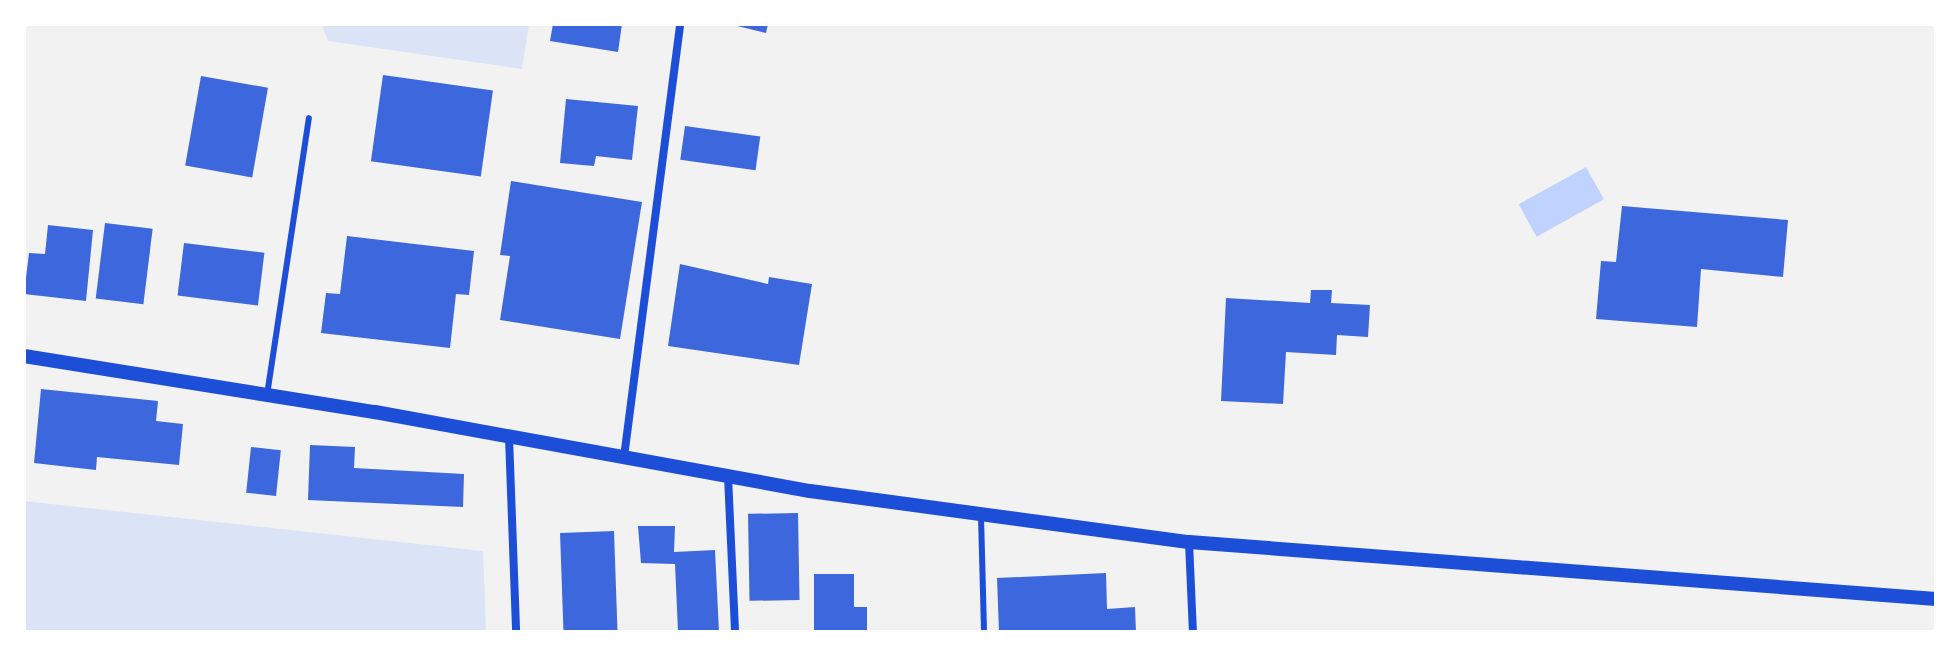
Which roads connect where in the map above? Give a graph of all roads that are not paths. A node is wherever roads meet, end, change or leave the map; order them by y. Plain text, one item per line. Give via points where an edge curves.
1 (680, 24) edge
2 (309, 118) dead end
3 (24, 356) edge
4 (267, 395) junction
5 (509, 437) junction
6 (624, 457) junction
7 (728, 476) junction
8 (981, 513) junction
9 (1189, 542) junction
10 (1936, 599) edge
11 (516, 632) edge
12 (735, 632) edge
13 (984, 632) edge
14 (1193, 632) edge

1 - 6 street
2 - 4 lane
3 - 4 street
4 - 5 street
5 - 6 street
5 - 11 street
6 - 7 street
7 - 8 street
7 - 12 street
8 - 9 street
8 - 13 lane
9 - 10 street
9 - 14 street

